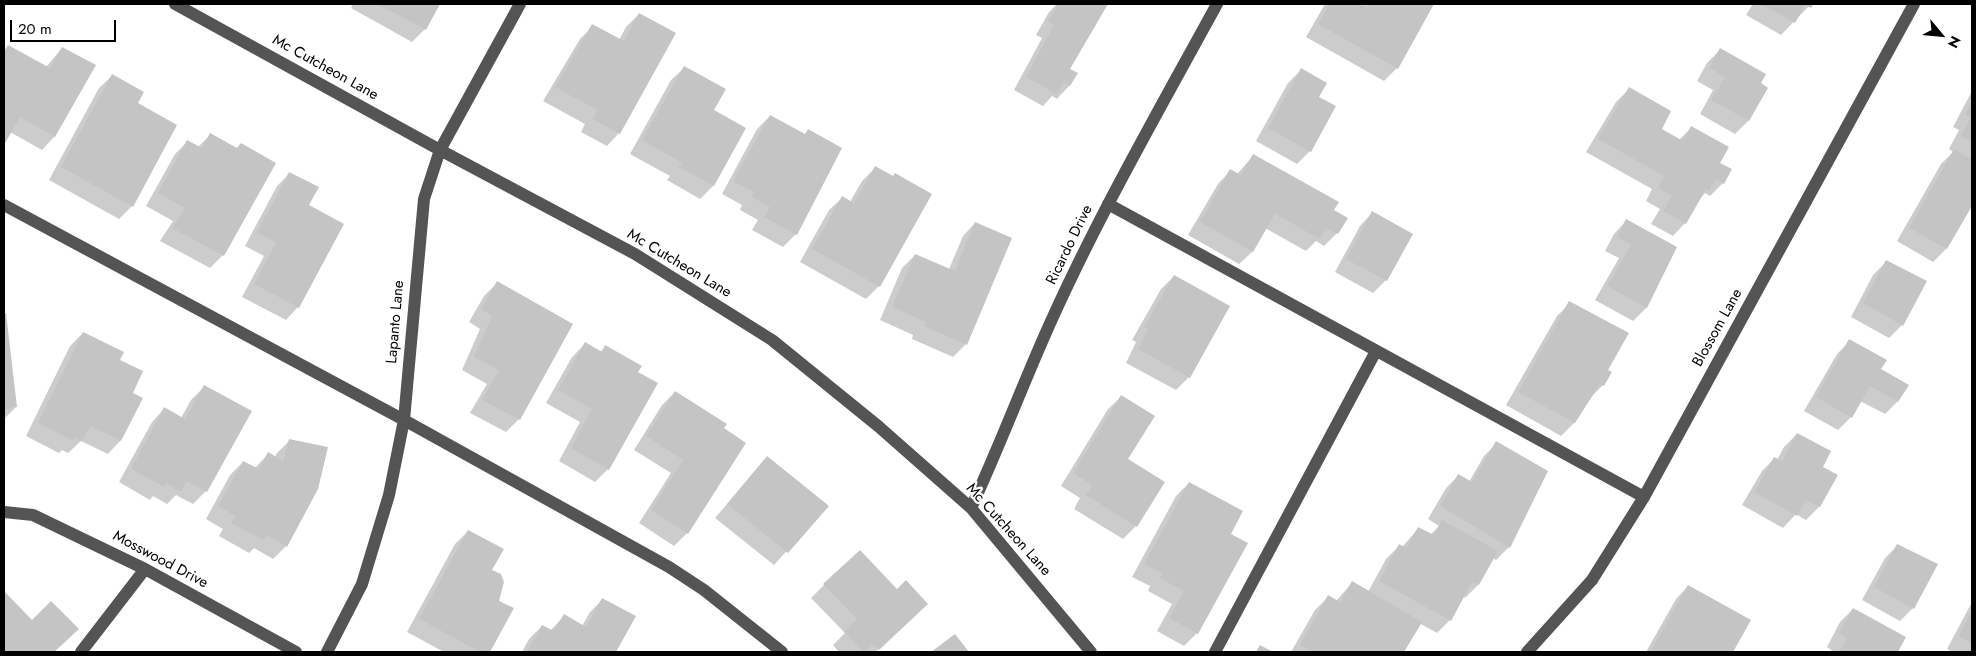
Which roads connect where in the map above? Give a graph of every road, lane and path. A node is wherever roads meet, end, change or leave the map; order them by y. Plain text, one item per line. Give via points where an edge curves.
1 (175, 4) edge
2 (520, 4) edge
3 (1217, 4) edge
4 (1914, 4) edge
5 (440, 150) junction
6 (1108, 204) junction
7 (4, 205) edge
8 (1376, 351) junction
9 (404, 420) junction
10 (1644, 497) junction
11 (971, 508) junction
12 (4, 512) edge
13 (145, 569) junction
14 (81, 652) edge
15 (296, 652) edge
16 (327, 652) edge
17 (782, 652) edge
18 (1091, 652) edge
19 (1215, 652) edge
20 (1527, 652) edge

1 - 5 street, Mc Cutcheon Lane
2 - 5 street, Lapanto Lane
3 - 6 street, Ricardo Drive
4 - 10 street, Blossom Lane
5 - 9 street, Lapanto Lane via 424,199
5 - 11 street, Mc Cutcheon Lane via 635,254 772,340 878,426
6 - 8 street
6 - 11 street, Ricardo Drive via 1044,337
7 - 9 street
8 - 10 street
8 - 19 street
9 - 16 street, Lapanto Lane via 388,495 362,584
9 - 17 street via 669,567 704,590
10 - 20 street, Blossom Lane via 1592,580
11 - 18 street, Mc Cutcheon Lane
12 - 13 street, Mosswood Drive via 33,515
13 - 14 street
13 - 15 street, Mosswood Drive

